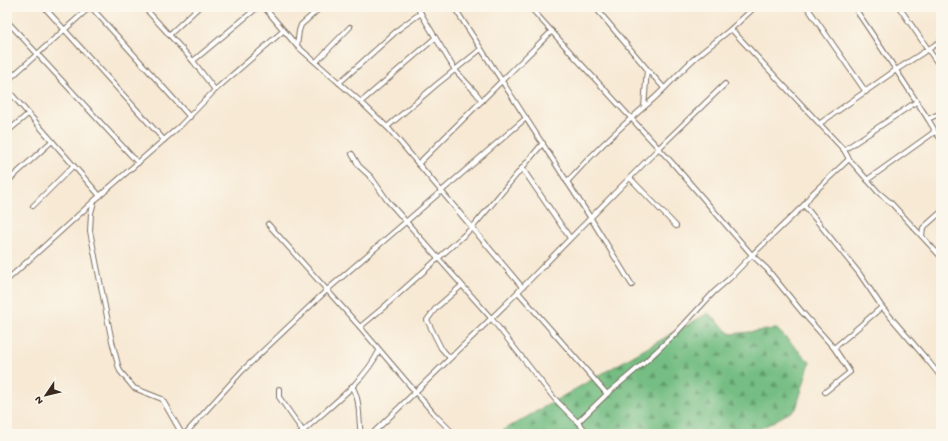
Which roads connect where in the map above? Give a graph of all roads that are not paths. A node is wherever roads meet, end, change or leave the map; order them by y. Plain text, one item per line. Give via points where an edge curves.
1 (44, 7) edge
2 (91, 7) edge
3 (145, 7) edge
4 (199, 7) edge
5 (258, 7) edge
6 (264, 7) edge
7 (321, 7) edge
8 (417, 7) edge
9 (454, 7) edge
10 (530, 7) edge
11 (596, 7) edge
12 (755, 7) edge
13 (807, 7) edge
14 (854, 7) edge
15 (899, 7) edge
16 (421, 13) junction
17 (7, 21) edge
18 (350, 27) dead end
19 (731, 29) junction
20 (65, 30) junction
21 (283, 31) junction
22 (552, 31) junction
23 (169, 34) junction
24 (435, 38) junction
25 (941, 41) edge
26 (297, 46) junction
27 (481, 49) junction
28 (928, 50) junction
29 (38, 54) junction
30 (193, 61) junction
31 (316, 62) junction
32 (941, 68) edge
33 (647, 69) junction
34 (455, 70) junction
35 (896, 70) junction
36 (502, 80) junction
37 (7, 81) edge
38 (339, 83) junction
39 (725, 84) dead end
40 (664, 88) junction
41 (7, 89) edge
42 (216, 90) junction
43 (866, 92) junction
44 (482, 101) junction
45 (361, 102) junction
46 (916, 102) junction
47 (644, 107) junction
48 (941, 112) edge
49 (28, 114) junction
50 (190, 117) junction
51 (526, 118) junction
52 (630, 118) junction
53 (928, 119) junction
54 (819, 124) junction
55 (387, 127) junction
56 (7, 132) edge
57 (935, 132) junction
58 (941, 139) edge
59 (164, 140) junction
60 (52, 141) junction
61 (543, 143) junction
62 (658, 148) junction
63 (844, 150) junction
64 (352, 154) dead end
65 (849, 159) junction
66 (138, 163) junction
67 (418, 164) junction
68 (74, 166) junction
69 (522, 168) junction
70 (630, 178) junction
71 (867, 180) junction
72 (7, 182) edge
73 (566, 182) junction
74 (441, 191) junction
75 (100, 196) junction
76 (95, 200) junction
77 (804, 205) junction
78 (33, 206) dead end
79 (941, 212) edge
80 (590, 217) junction
81 (406, 222) junction
82 (268, 224) dead end
83 (676, 226) dead end
84 (913, 226) junction
85 (472, 228) junction
86 (923, 228) junction
87 (922, 236) junction
88 (570, 238) junction
89 (752, 255) junction
90 (941, 257) edge
91 (438, 260) junction
92 (7, 280) edge
93 (632, 285) dead end
94 (460, 287) dead end
95 (522, 288) junction
96 (327, 290) junction
97 (518, 292) junction
98 (882, 307) junction
99 (491, 318) junction
100 (360, 327) junction
101 (834, 348) junction
102 (379, 351) junction
103 (450, 358) junction
104 (941, 377) edge
105 (352, 386) junction
106 (280, 389) dead end
107 (415, 391) junction
108 (825, 392) dead end
109 (607, 394) junction
110 (578, 422) junction
111 (302, 433) edge
112 (184, 434) edge
113 (361, 434) edge
114 (372, 434) edge
115 (454, 434) edge
116 (589, 434) edge

1 - 20 street
2 - 20 street
2 - 50 street
3 - 23 street
4 - 23 street
5 - 30 street
6 - 21 street
7 - 26 street via 301,25
8 - 16 street
9 - 27 street
10 - 22 street
11 - 33 street
12 - 19 street
13 - 43 street
14 - 35 street
15 - 28 street
16 - 24 street
16 - 38 street via 400,28
17 - 29 street
18 - 31 street
19 - 40 street via 695,58
19 - 54 street
20 - 29 street
20 - 59 street
21 - 26 street
21 - 42 street
22 - 36 street
22 - 52 street
23 - 30 street
24 - 34 street
24 - 45 street
25 - 28 street
26 - 31 street
27 - 34 street
27 - 36 street
28 - 32 street
28 - 35 street
29 - 37 street
29 - 66 street
30 - 42 street
31 - 38 street
33 - 40 street
33 - 47 street
34 - 44 street
34 - 55 street
35 - 43 street
35 - 46 street
36 - 44 street
36 - 51 street
38 - 45 street
39 - 62 street
40 - 47 street
41 - 49 street
42 - 50 street
43 - 54 street
44 - 67 street
45 - 55 street
46 - 53 street
46 - 63 street
47 - 52 street
48 - 53 street
49 - 56 street
49 - 60 street
50 - 59 street
51 - 61 street
51 - 74 street
52 - 62 street
52 - 73 street
53 - 57 street
54 - 63 street
55 - 67 street
57 - 58 street
57 - 71 street
59 - 66 street
60 - 68 street
60 - 72 street
61 - 69 street
61 - 73 street
62 - 70 street
62 - 89 street
63 - 65 street
64 - 81 street
65 - 71 street
65 - 77 street
66 - 75 street
67 - 74 street
68 - 75 street
68 - 78 street
69 - 85 street
69 - 88 street
70 - 80 street
70 - 83 street
71 - 84 street
73 - 80 street
74 - 81 street
74 - 85 street
75 - 76 street
76 - 92 street
76 - 112 street via 90,231 118,366 134,388 162,399
77 - 89 street
77 - 98 street via 859,273
79 - 86 street
80 - 88 street
80 - 93 street
81 - 91 street
81 - 96 street
82 - 96 street
84 - 86 street
84 - 87 street
85 - 91 street
85 - 95 street
86 - 87 street
87 - 90 street
88 - 95 street
89 - 101 street
89 - 109 street via 676,333
91 - 99 street
91 - 100 street
94 - 103 street via 436,308 427,320 441,348
95 - 97 street
96 - 100 street
96 - 112 street via 242,371
97 - 99 street
97 - 109 street
98 - 101 street
98 - 104 street
99 - 103 street
99 - 110 street via 554,398
100 - 102 street
101 - 108 street via 850,372
102 - 105 street via 370,366
102 - 107 street
103 - 107 street
105 - 111 street
105 - 113 street via 358,399
106 - 111 street via 279,398
107 - 114 street
107 - 115 street
109 - 110 street
110 - 116 street

